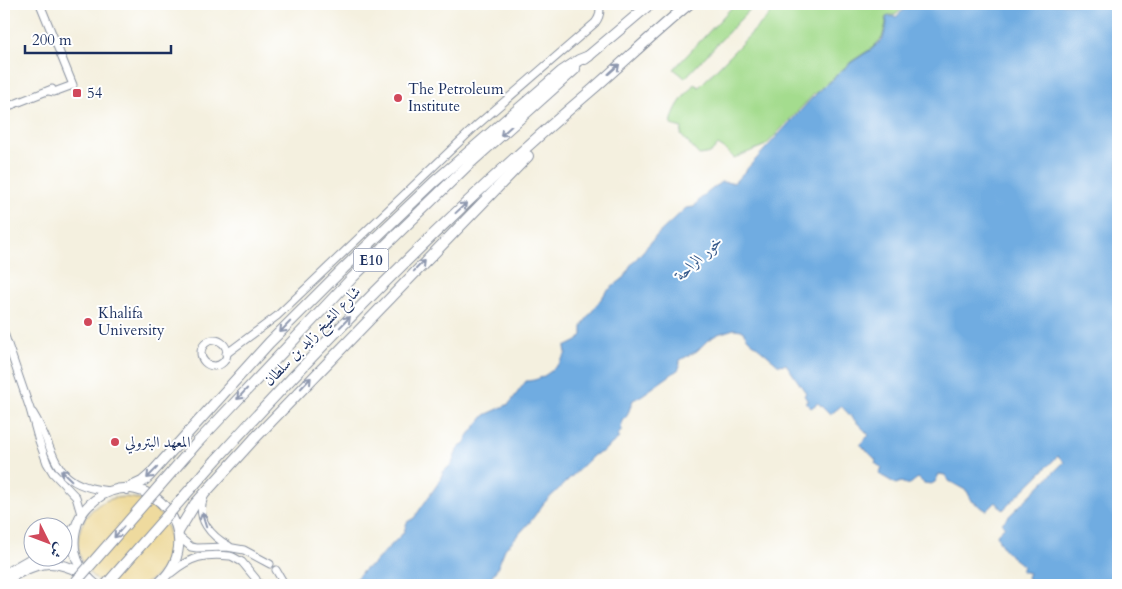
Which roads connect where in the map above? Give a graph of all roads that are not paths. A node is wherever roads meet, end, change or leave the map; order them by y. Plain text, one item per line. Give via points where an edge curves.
1 (40, 4) edge
2 (598, 4) edge
3 (650, 4) edge
4 (689, 4) edge
5 (589, 56) junction
6 (593, 88) junction
7 (4, 108) edge
8 (4, 298) edge
9 (4, 307) edge
10 (4, 333) edge
11 (247, 339) junction
12 (224, 346) junction
13 (226, 354) junction
14 (30, 408) junction
15 (214, 483) junction
16 (127, 489) junction
17 (111, 492) junction
18 (81, 514) junction
19 (76, 527) junction
20 (72, 531) edge
21 (179, 535) junction
22 (232, 547) junction
23 (22, 564) edge
24 (270, 564) dead end
25 (276, 570) dead end
26 (4, 574) edge
27 (165, 578) junction
28 (85, 579) edge
29 (256, 579) tunnel mouth
30 (4, 581) edge
31 (73, 585) edge
32 (96, 585) edge
33 (106, 585) edge
34 (156, 585) edge
35 (285, 585) edge

1 - 7 street via 73,84
2 - 11 street via 595,23 476,126 277,316
3 - 5 highway, شارع الشيخ زايد بن سلطان / E10
6 -> 4 highway, شارع الشيخ زايد بن سلطان / E10
5 -> 16 highway via 561,72 427,189 269,344 149,476
5 -> 31 highway, شارع الشيخ زايد بن سلطان / E10, bridge via 468,165 353,277 197,442
15 -> 6 highway via 317,372
33 -> 6 highway, شارع الشيخ زايد بن سلطان / E10, bridge via 310,358 416,251
8 - 9 street
10 - 14 street
11 - 12 street
11 - 13 street
12 - 13 street
12 - 13 street via 217,341 208,342 201,356 206,363 215,366 224,361
17 -> 14 street via 81,486 65,474
14 - 18 street via 47,463 76,497
15 - 21 highway via 191,510
22 -> 15 street via 210,534 202,518 202,502
16 - 17 main road
16 - 21 main road via 160,501 175,520
17 - 18 main road via 89,504
18 - 19 main road
19 - 20 main road
19 - 28 main road via 74,552
21 - 22 street via 191,547
21 - 27 main road via 176,559
22 - 24 street
23 - 26 main road
25 - 35 street
27 - 29 street via 192,558 209,555 232,557 242,562
27 - 34 main road
28 - 30 main road via 70,567 46,563
28 - 32 main road

